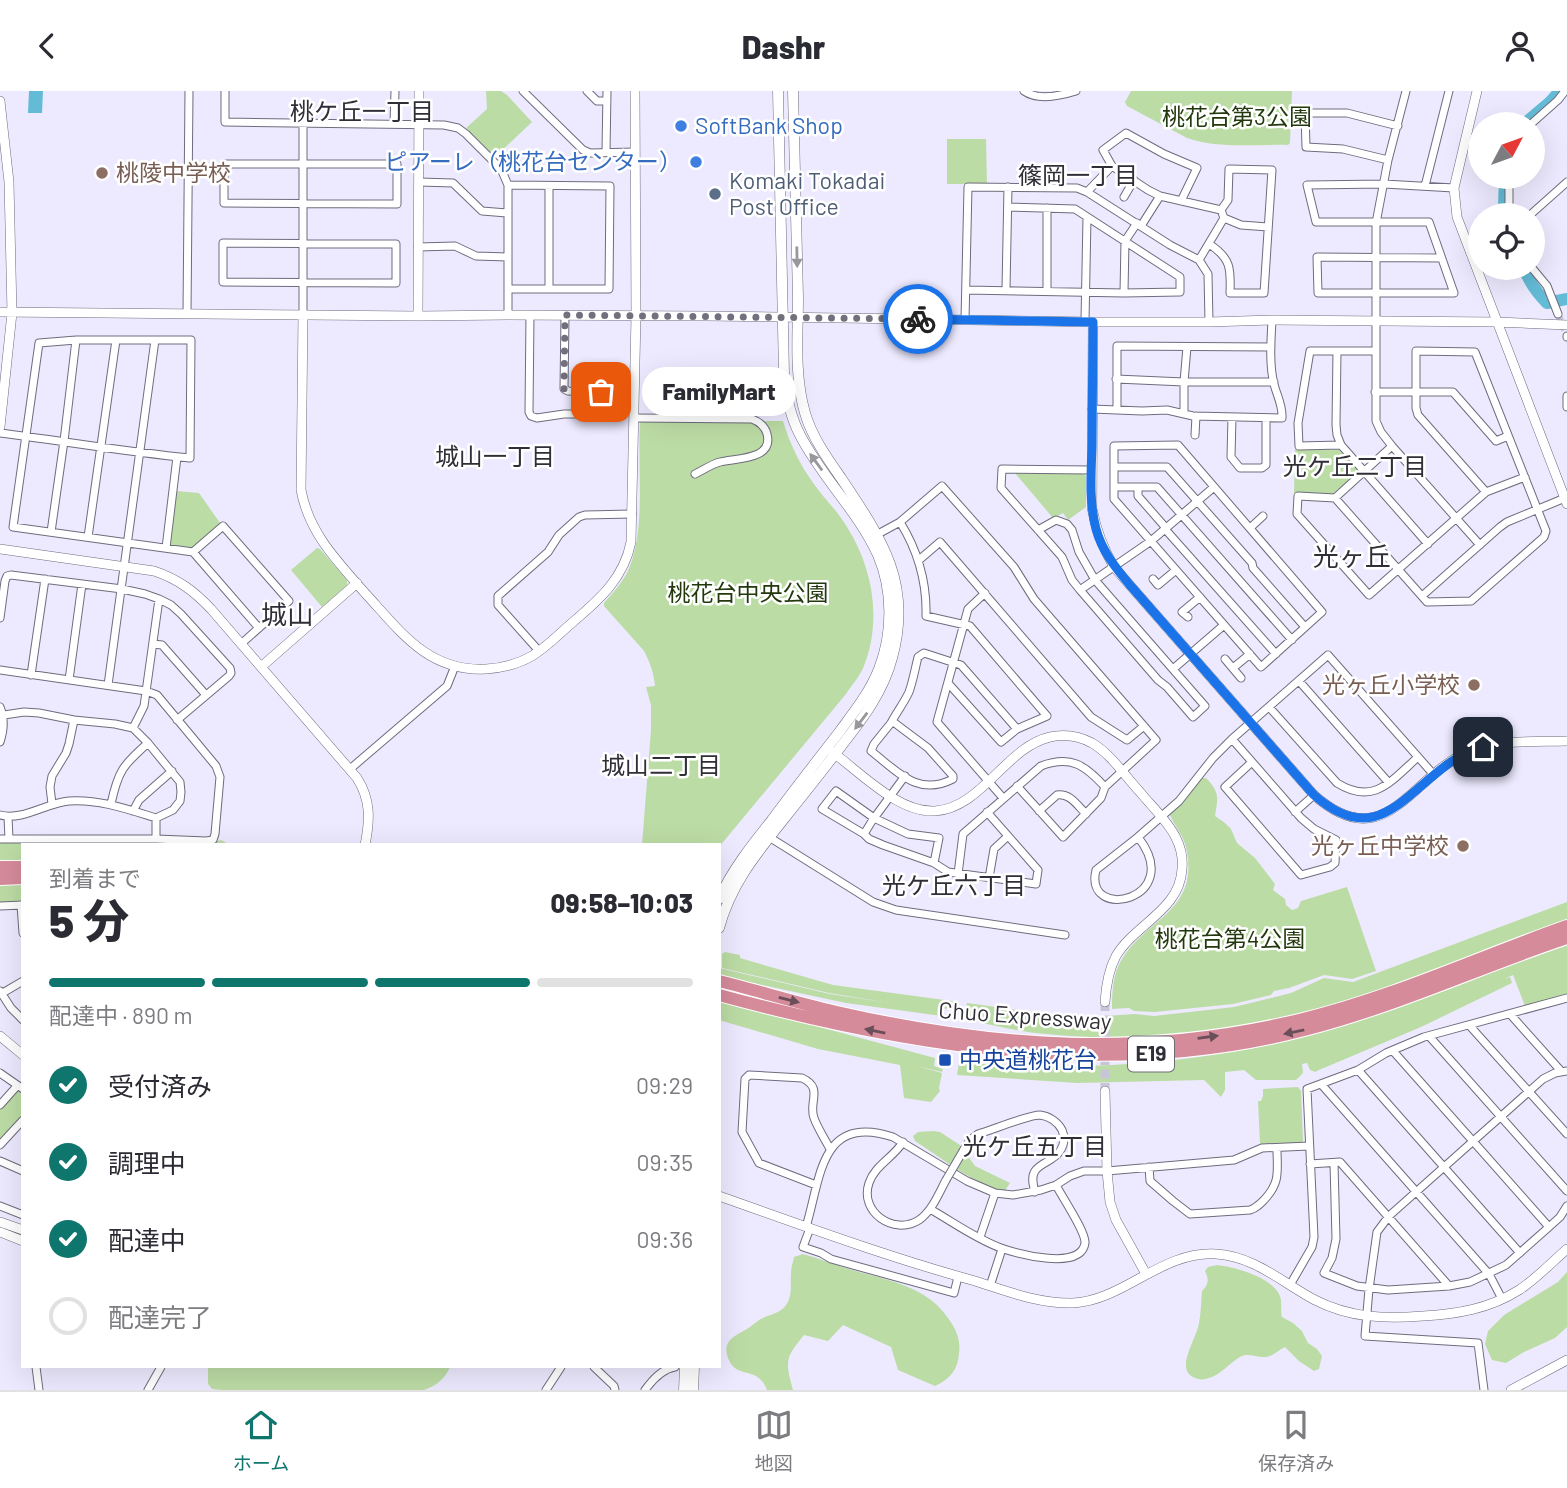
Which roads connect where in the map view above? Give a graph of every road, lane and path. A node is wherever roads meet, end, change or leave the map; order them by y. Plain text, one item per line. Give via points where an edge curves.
1 (189, 91) edge
2 (225, 91) edge
3 (395, 91) edge
4 (419, 91) edge
5 (523, 91) edge
6 (587, 91) edge
7 (607, 91) edge
8 (635, 91) edge
9 (778, 91) edge
10 (793, 91) edge
11 (1024, 91) edge
12 (1076, 91) edge
13 (1406, 91) edge
14 (1449, 91) edge
15 (1477, 91) edge
16 (1565, 91) edge
17 (0, 101) edge
18 (607, 101) junction
19 (1544, 112) edge
20 (303, 124) junction
21 (394, 124) junction
22 (419, 124) junction
23 (1398, 126) junction
24 (606, 152) junction
25 (635, 152) junction
26 (1388, 160) junction
27 (303, 164) junction
28 (1112, 166) junction
29 (1135, 180) junction
30 (419, 182) junction
31 (1567, 183) edge
32 (1384, 184) junction
33 (508, 185) junction
34 (549, 186) junction
35 (1425, 186) junction
36 (1008, 187) junction
37 (1454, 188) junction
38 (1087, 191) junction
39 (1160, 196) junction
40 (1124, 198) dead end
41 (1181, 201) junction
42 (1544, 203) edge
43 (303, 204) junction
44 (1008, 207) junction
45 (1047, 208) junction
46 (507, 213) junction
47 (1223, 214) junction
48 (1087, 217) junction
49 (1376, 223) junction
50 (1139, 225) junction
51 (1268, 227) junction
52 (1125, 241) junction
53 (303, 243) junction
54 (1209, 244) junction
55 (418, 247) junction
56 (508, 257) junction
57 (1376, 257) junction
58 (1441, 258) junction
59 (1199, 260) junction
60 (1542, 280) edge
61 (302, 283) junction
62 (549, 288) junction
63 (508, 289) junction
64 (1006, 289) junction
65 (967, 290) junction
66 (1047, 291) junction
67 (1085, 291) junction
68 (1124, 293) junction
69 (1376, 293) junction
70 (0, 312) edge
71 (12, 313) junction
72 (187, 313) junction
73 (303, 314) junction
74 (1559, 314) tunnel mouth
75 (508, 315) junction
76 (530, 315) junction
77 (565, 315) junction
78 (418, 316) junction
79 (636, 316) junction
80 (784, 318) junction
81 (798, 318) junction
82 (965, 320) junction
83 (1272, 320) junction
84 (1089, 321) junction
85 (1209, 322) junction
86 (1376, 322) junction
87 (1498, 322) junction
88 (1567, 325) edge
89 (76, 340) junction
90 (116, 340) junction
91 (155, 340) junction
92 (1187, 347) junction
93 (1271, 347) junction
94 (1337, 351) junction
95 (1376, 351) junction
96 (1116, 379) junction
97 (1184, 382) junction
98 (1274, 382) junction
99 (1375, 392) junction
100 (1416, 392) junction
101 (1567, 395) edge
102 (1567, 407) edge
103 (1092, 409) junction
104 (1117, 410) junction
105 (1184, 413) junction
106 (1196, 416) junction
107 (1232, 417) junction
108 (634, 418) junction
109 (1266, 418) junction
110 (0, 430) edge
111 (1195, 435) dead end
112 (26, 436) junction
113 (1508, 436) junction
114 (64, 441) junction
115 (101, 446) junction
116 (1341, 446) junction
117 (1392, 446) junction
118 (140, 451) junction
119 (177, 457) junction
120 (1114, 467) junction
121 (1091, 470) junction
122 (1364, 472) junction
123 (695, 474) dead end
124 (1525, 477) junction
125 (1114, 487) junction
126 (1138, 487) junction
127 (1214, 487) junction
128 (1486, 492) junction
129 (1335, 498) junction
130 (1197, 501) junction
131 (1566, 501) edge
132 (1538, 509) junction
133 (1182, 514) junction
134 (632, 515) junction
135 (1263, 516) dead end
136 (1457, 519) junction
137 (900, 522) junction
138 (1166, 528) junction
139 (1250, 528) junction
140 (1038, 530) junction
141 (51, 532) junction
142 (878, 534) junction
143 (88, 537) junction
144 (1151, 541) junction
145 (127, 543) junction
146 (1428, 544) junction
147 (1479, 545) junction
148 (166, 548) junction
149 (0, 549) edge
150 (193, 552) junction
151 (919, 560) junction
152 (1114, 566) junction
153 (124, 567) junction
154 (1176, 570) junction
155 (1398, 570) junction
156 (45, 579) junction
157 (1153, 579) dead end
158 (1095, 580) junction
159 (357, 583) junction
160 (82, 584) junction
161 (122, 589) junction
162 (1080, 590) junction
163 (985, 593) junction
164 (1422, 596) junction
165 (1200, 597) junction
166 (159, 599) junction
167 (1188, 617) dead end
168 (0, 618) edge
169 (963, 625) junction
170 (1224, 625) junction
171 (1305, 627) junction
172 (259, 628) junction
173 (1292, 640) junction
174 (153, 644) junction
175 (241, 644) junction
176 (539, 651) junction
177 (1191, 654) junction
178 (1250, 654) junction
179 (1276, 654) junction
180 (1225, 659) dead end
181 (954, 662) junction
182 (455, 666) junction
183 (261, 667) junction
184 (1233, 668) junction
185 (1173, 669) junction
186 (0, 670) edge
187 (31, 675) junction
188 (1241, 678) dead end
189 (69, 680) junction
190 (1299, 681) junction
191 (948, 683) junction
192 (108, 685) junction
193 (146, 691) junction
194 (206, 695) junction
195 (1269, 706) junction
196 (0, 707) edge
197 (4, 715) junction
198 (74, 720) junction
199 (177, 720) junction
200 (892, 721) junction
201 (1251, 723) junction
202 (1144, 726) junction
203 (132, 728) junction
204 (1017, 729) junction
205 (1232, 739) junction
206 (1567, 741) edge
207 (0, 742) edge
208 (148, 743) junction
209 (831, 751) junction
210 (1418, 757) junction
211 (1252, 762) junction
212 (350, 769) junction
213 (172, 771) junction
214 (1121, 771) junction
215 (1434, 775) junction
216 (905, 776) junction
217 (989, 781) junction
218 (1389, 783) junction
219 (1017, 786) junction
220 (1105, 787) junction
221 (1314, 795) junction
222 (890, 796) junction
223 (1003, 798) junction
224 (52, 804) junction
225 (111, 804) junction
226 (133, 811) junction
227 (1038, 811) junction
228 (987, 812) junction
229 (1295, 812) junction
230 (1086, 814) junction
231 (4, 816) edge
232 (1161, 817) junction
233 (156, 818) junction
234 (874, 818) junction
235 (864, 834) junction
236 (1008, 836) junction
237 (769, 837) junction
238 (1138, 837) junction
239 (4, 839) edge
240 (156, 839) junction
241 (365, 843) edge
242 (934, 863) junction
243 (0, 867) edge
244 (21, 867) edge
245 (958, 874) junction
246 (21, 878) edge
247 (989, 878) junction
248 (0, 879) edge
249 (721, 895) edge
250 (21, 905) edge
251 (0, 907) edge
252 (721, 922) edge
253 (1567, 926) edge
254 (1065, 935) dead end
255 (1567, 938) edge
256 (21, 982) edge
257 (721, 989) edge
258 (1, 993) edge
259 (1567, 998) edge
260 (1105, 1003) tunnel mouth
261 (1510, 1014) junction
262 (21, 1018) edge
263 (1469, 1025) junction
264 (0, 1036) edge
265 (1429, 1036) junction
266 (1393, 1051) junction
267 (21, 1053) edge
268 (1359, 1070) junction
269 (1564, 1071) edge
270 (0, 1073) edge
271 (1321, 1084) junction
272 (20, 1087) edge
273 (1105, 1091) tunnel mouth
274 (1529, 1091) junction
275 (0, 1105) edge
276 (1501, 1117) junction
277 (19, 1129) edge
278 (1567, 1134) edge
279 (903, 1142) junction
280 (1473, 1142) junction
281 (0, 1145) edge
282 (1309, 1146) junction
283 (1277, 1148) junction
284 (830, 1149) junction
285 (0, 1161) edge
286 (1334, 1163) junction
287 (1310, 1164) junction
288 (1149, 1167) junction
289 (1445, 1167) junction
290 (21, 1170) edge
291 (1107, 1171) junction
292 (816, 1185) junction
293 (1056, 1185) junction
294 (1567, 1191) edge
295 (1035, 1192) junction
296 (1417, 1192) junction
297 (995, 1193) junction
298 (721, 1197) edge
299 (0, 1206) edge
300 (1567, 1206) edge
301 (930, 1209) junction
302 (21, 1214) edge
303 (1389, 1216) junction
304 (0, 1222) edge
305 (808, 1227) junction
306 (1549, 1227) junction
307 (21, 1229) edge
308 (0, 1232) edge
309 (979, 1237) junction
310 (21, 1240) edge
311 (1002, 1249) junction
312 (1567, 1249) edge
313 (1520, 1253) junction
314 (1146, 1274) junction
315 (1489, 1274) junction
316 (958, 1277) junction
317 (1290, 1285) junction
318 (990, 1286) junction
319 (1450, 1286) junction
320 (1369, 1289) junction
321 (1502, 1299) junction
322 (1367, 1317) junction
323 (1567, 1360) edge
324 (36, 1368) edge
325 (160, 1368) edge
326 (560, 1368) edge
327 (595, 1368) edge
328 (669, 1368) edge
329 (685, 1368) edge
330 (694, 1368) edge
331 (38, 1390) edge
332 (148, 1390) edge
333 (545, 1390) edge
334 (615, 1390) edge
335 (645, 1390) edge
336 (684, 1390) edge
337 (693, 1390) edge
338 (1484, 1390) edge
339 (1511, 1390) edge

1 - 72 street
2 - 20 street via 225,122
3 - 21 street
4 - 22 street
5 - 24 street via 583,150
6 - 18 street via 597,101
7 - 18 street
8 - 25 street
9 - 80 main road
10 -> 81 main road
11 - 12 street via 1049,96
13 - 23 street
14 - 35 street
15 - 37 street
16 - 19 street
17 - 71 street via 9,181
18 - 24 street
20 - 21 street
20 - 27 street
21 - 22 street
22 - 30 street
22 - 33 street via 458,128 501,169
23 - 26 street
23 - 26 street via 1347,113 1305,113 1306,148 1343,149
24 - 25 street
25 - 79 street
26 - 32 street
27 - 43 street
27 - 43 street via 224,164 224,203
27 - 43 street via 397,164 397,204
28 - 29 street
28 - 38 street
28 - 41 street via 1103,150 1126,132 1197,169
29 - 39 street
29 - 40 street
30 - 46 street via 453,183 482,211
30 - 55 street
31 - 42 street
32 - 35 street
32 - 49 street
32 - 49 street via 1307,185 1316,222
33 - 34 street
33 - 46 street
34 - 62 street
34 - 62 street via 610,185 609,289
35 - 37 street
36 - 38 street
36 - 44 street
36 - 65 street via 968,187
37 - 87 street via 1457,217
38 - 50 street
39 - 41 street
39 - 50 street
41 - 47 street
43 - 53 street
44 - 45 street
44 - 64 street
45 - 48 street via 1075,209
45 - 66 street
46 - 56 street
47 - 51 street via 1241,225
47 - 51 street via 1228,169 1272,170
47 - 54 street
48 - 52 street
48 - 67 street
49 - 57 street
49 - 58 street via 1429,222
50 - 52 street
50 - 59 street
51 - 54 street via 1264,293 1230,293 1228,261
52 - 68 street
52 - 68 street via 1180,277 1180,292
53 - 61 street
53 - 61 street via 222,243 223,282
53 - 61 street via 396,244 396,283
54 - 59 street
55 - 56 street via 456,246 476,256
55 - 78 street
56 - 63 street
57 - 58 street
57 - 69 street
57 - 69 street via 1317,257 1318,293
58 - 69 street via 1454,293
59 - 85 street via 1208,274
60 - 74 street
61 - 73 street
62 - 63 street
63 - 75 street
64 - 65 street
64 - 66 street
65 - 82 street
66 - 67 street
67 - 68 street
67 - 84 street
69 - 86 street
70 - 71 street
71 - 72 street
71 - 110 street
72 - 73 street
73 - 78 street
73 - 159 street via 303,502 320,540
75 - 76 street
75 - 78 street
76 - 77 street
76 - 77 street via 531,416 603,414 607,409 603,393 564,389
77 - 79 street
79 - 80 street
79 - 108 street
80 - 81 street
209 -> 80 main road via 879,669 889,625 888,594 883,567 870,540 808,451 793,420 784,374
81 - 82 street
81 - 142 main road via 797,370 806,416
82 - 84 street
83 - 85 street
83 - 86 street
83 - 93 street
84 - 85 street
84 - 103 street
86 - 87 street
86 - 95 street
87 - 88 street
87 - 131 street
89 - 90 street
89 - 112 street via 38,343
89 - 114 street
90 - 91 street
90 - 115 street
91 - 118 street
91 - 119 street via 191,340 190,458
92 - 93 street
92 - 96 street via 1117,347
92 - 97 street
93 - 98 street
94 - 95 street
94 - 116 street via 1336,425
94 - 116 street via 1310,351 1298,434 1299,446
95 - 99 street
96 - 97 street
96 - 104 street
97 - 98 street
97 - 105 street
98 - 109 street via 1282,418
99 - 100 street
99 - 117 street via 1376,421
100 - 113 street via 1453,392 1496,441
100 - 113 street via 1416,351 1475,352
100 - 128 street via 1418,415
101 - 102 street
103 - 104 street
103 - 121 street
104 - 105 street
105 - 106 street
106 - 107 street
106 - 111 street
107 - 109 street
107 - 109 street via 1231,457 1240,468 1266,465
108 - 123 street via 752,419 766,430 768,444 757,456 718,462
108 - 134 street
110 - 112 street
112 - 114 street
112 - 141 street via 13,527
113 - 124 street
114 - 115 street
114 - 141 street
115 - 118 street
115 - 143 street
116 - 122 street
117 - 122 street
117 - 136 street
118 - 119 street
118 - 145 street
119 - 148 street
120 - 125 street
120 - 127 street via 1114,446 1178,446
120 - 130 street via 1167,467
121 - 140 street via 1002,469 1001,488
121 - 152 street via 1094,519
122 - 129 street
122 - 146 street
124 - 128 street
124 - 132 street
125 - 126 street
125 - 144 street via 1115,499
126 - 133 street via 1157,487
126 - 138 street via 1138,496
127 - 130 street
127 - 139 street
128 - 136 street
129 - 155 street
129 - 155 street via 1298,496 1297,514 1369,595
130 - 133 street
130 - 171 street
131 - 132 street
132 - 147 street via 1507,522
132 - 164 street via 1544,537 1471,601 1427,602
133 - 138 street
133 - 173 street
134 - 176 street via 629,550 617,578
134 - 176 street via 579,517 498,596 498,604
135 - 139 street
136 - 146 street
136 - 147 street
137 - 142 street
137 - 151 street
137 - 202 street via 942,486
138 - 144 street
138 - 179 street
139 - 171 street via 1322,612
140 - 158 street via 1056,520 1067,524
140 - 162 street via 1062,557
141 - 143 street
142 -> 209 main road via 898,592 892,657 868,712
143 - 145 street
144 - 152 street
144 - 154 street
145 - 148 street
145 - 153 street
146 - 155 street
147 - 164 street
148 - 150 street
149 - 153 street
150 - 172 street
150 - 172 street via 223,526 289,601
151 - 163 street via 940,542
151 - 169 street via 926,616
152 - 158 street
152 - 177 street
153 - 161 street
153 - 175 street via 154,571 190,588
154 - 157 street via 1158,585
154 - 165 street
155 - 164 street
156 - 160 street
156 - 168 street via 7,576
156 - 187 street
158 - 162 street
158 - 185 street
159 - 182 street via 413,644
159 - 183 street
160 - 161 street
160 - 189 street
161 - 166 street
161 - 192 street
162 - 185 street via 1193,717 1205,706
163 - 169 street via 968,609
163 - 202 street via 1091,717 1127,740
165 - 167 street via 1182,612
165 - 170 street
166 - 174 street
166 - 194 street via 181,614 230,668 229,676
169 - 181 street
169 - 204 street via 970,626 1047,716
170 - 177 street
170 - 178 street
171 - 173 street
172 - 175 street
173 - 179 street
174 - 193 street
174 - 194 street via 162,645
175 - 183 street
176 - 182 street via 501,667
177 - 185 street
177 - 201 street
178 - 179 street via 1261,667
178 - 184 street
180 - 184 street
181 - 191 street
181 - 200 street via 924,653 918,657 910,688
181 - 204 street
182 - 212 street via 447,686
183 - 212 street
184 - 188 street
186 - 187 street
187 - 189 street
189 - 192 street
190 - 195 street
190 - 210 street via 1328,655
190 - 218 street
191 - 204 street via 1001,742
191 - 217 street via 937,722
192 - 193 street
193 - 199 street via 157,695
193 - 203 street
194 - 199 street
195 - 201 street
195 - 218 street via 1336,783 1359,793
196 - 197 street
197 - 198 street via 39,713
197 - 207 street
198 - 203 street
198 - 224 street via 66,753 52,776
199 - 240 street via 216,765 220,776 215,834 206,841
200 - 216 street via 871,751
200 - 216 street via 928,748 953,779 943,785 921,786
201 - 205 street
201 - 221 street
202 - 214 street via 1156,740
203 - 208 street
205 - 211 street
205 - 232 street
206 - 215 street via 1492,744 1464,754
208 - 213 street
208 - 225 street via 121,770
209 - 222 street
209 - 237 main road
209 - 249 main road via 746,853
210 - 215 street
210 - 218 street
211 - 229 street
211 - 229 street via 1224,787 1301,875 1330,867 1335,863 1336,840
212 - 241 street via 367,799
213 - 226 street
213 - 233 street via 180,782 180,801
214 - 217 street via 1092,743 1057,736 1027,748
214 - 220 street
214 - 232 street
215 - 221 street via 1398,807 1370,818 1342,814
216 - 222 street
217 - 222 street via 961,804 944,810 919,810
217 - 223 street
219 - 220 street via 1041,766 1069,761 1081,765
219 - 223 street
219 - 227 street
220 - 230 street
221 - 229 street
222 - 234 street
223 - 228 street
224 - 225 street
224 - 231 street
225 - 226 street
226 - 233 street
227 - 230 street via 1057,795 1066,794
227 - 230 street via 1063,837
228 - 236 street
228 - 245 street via 962,834
231 - 239 street
232 - 238 street
232 - 260 street via 1181,852 1179,885 1169,903 1116,956
233 - 240 street
234 - 235 street
234 - 235 street via 836,791 822,809
234 - 242 street via 908,834 939,838
235 - 242 street
236 - 247 street via 993,849
236 - 247 street via 1038,870 1036,884
237 - 252 main road via 733,888
237 - 254 street via 873,902 896,911
238 - 238 street via 1096,870 1098,890 1109,898 1130,899 1147,883 1151,861
239 - 240 street
242 - 245 street
243 - 244 highway
245 - 247 street
246 - 248 highway
250 - 251 street
257 -> 253 highway, Chuo Expressway / E19 via 909,1027 1041,1043 1136,1044 1246,1032 1327,1013
255 -> 257 highway, Chuo Expressway / E19 via 1318,1027 1220,1048 1138,1055 1040,1054 907,1038 836,1023
256 - 258 street
258 - 262 street
259 - 261 street
261 - 263 street
261 - 269 street
263 - 265 street
263 - 274 street
264 - 267 street
265 - 266 street
265 - 276 street
266 - 268 street
266 - 280 street
268 - 271 street
268 - 289 street
269 - 274 street
270 - 272 street
271 - 282 street via 1307,1089
271 - 296 street
272 - 275 street
273 - 291 street
274 - 276 street
274 - 278 street
276 - 280 street
276 - 294 street
277 - 281 street
279 - 284 street via 881,1133 862,1133 843,1138
279 - 297 street
279 - 301 street via 873,1173 868,1187 871,1209 883,1220 901,1225 917,1221
280 - 289 street
280 - 306 street
282 - 283 street
282 - 287 street
283 - 288 street via 1262,1148 1234,1160
283 - 288 street via 1275,1188 1250,1210 1190,1214 1150,1181
284 - 292 street
284 - 292 street via 812,1115 814,1089 809,1081 749,1075 745,1079 742,1132 759,1163
285 - 290 street
286 - 287 street
286 - 303 street via 1340,1162
286 - 320 street via 1336,1239 1324,1273
287 - 317 street via 1314,1237
288 - 291 street
289 - 296 street
289 - 313 street
291 - 293 street via 1077,1173
291 - 314 street via 1112,1211
292 - 305 street
293 - 295 street
293 - 311 street via 1083,1232 1082,1250 1060,1260
295 - 297 street
295 - 301 street, bridge via 1035,1171 1062,1148 1061,1129 1046,1116 1034,1116 970,1140
296 - 303 street
296 - 315 street
297 - 309 street
298 - 305 street
299 - 302 street
300 - 306 street
301 - 309 street
303 - 319 street
303 - 320 street via 1377,1232
304 - 307 street
305 - 316 street
305 - 316 street via 803,1247 831,1259 954,1293
306 - 313 street
308 - 310 street
309 - 311 street
311 - 318 street
312 - 321 street via 1529,1283
313 - 315 street
314 - 317 street via 1174,1260 1214,1254 1248,1262
314 - 318 street via 1116,1291 1072,1303
315 - 319 street
315 - 321 street
316 - 318 street
317 - 322 street via 1328,1306
319 - 320 street
320 - 322 street
321 - 322 street via 1461,1313
322 - 338 street via 1365,1336 1478,1343
323 - 339 street
324 - 331 street
325 - 332 street
326 - 333 street
327 - 334 street
328 - 335 street
329 - 336 main road
330 - 337 main road

